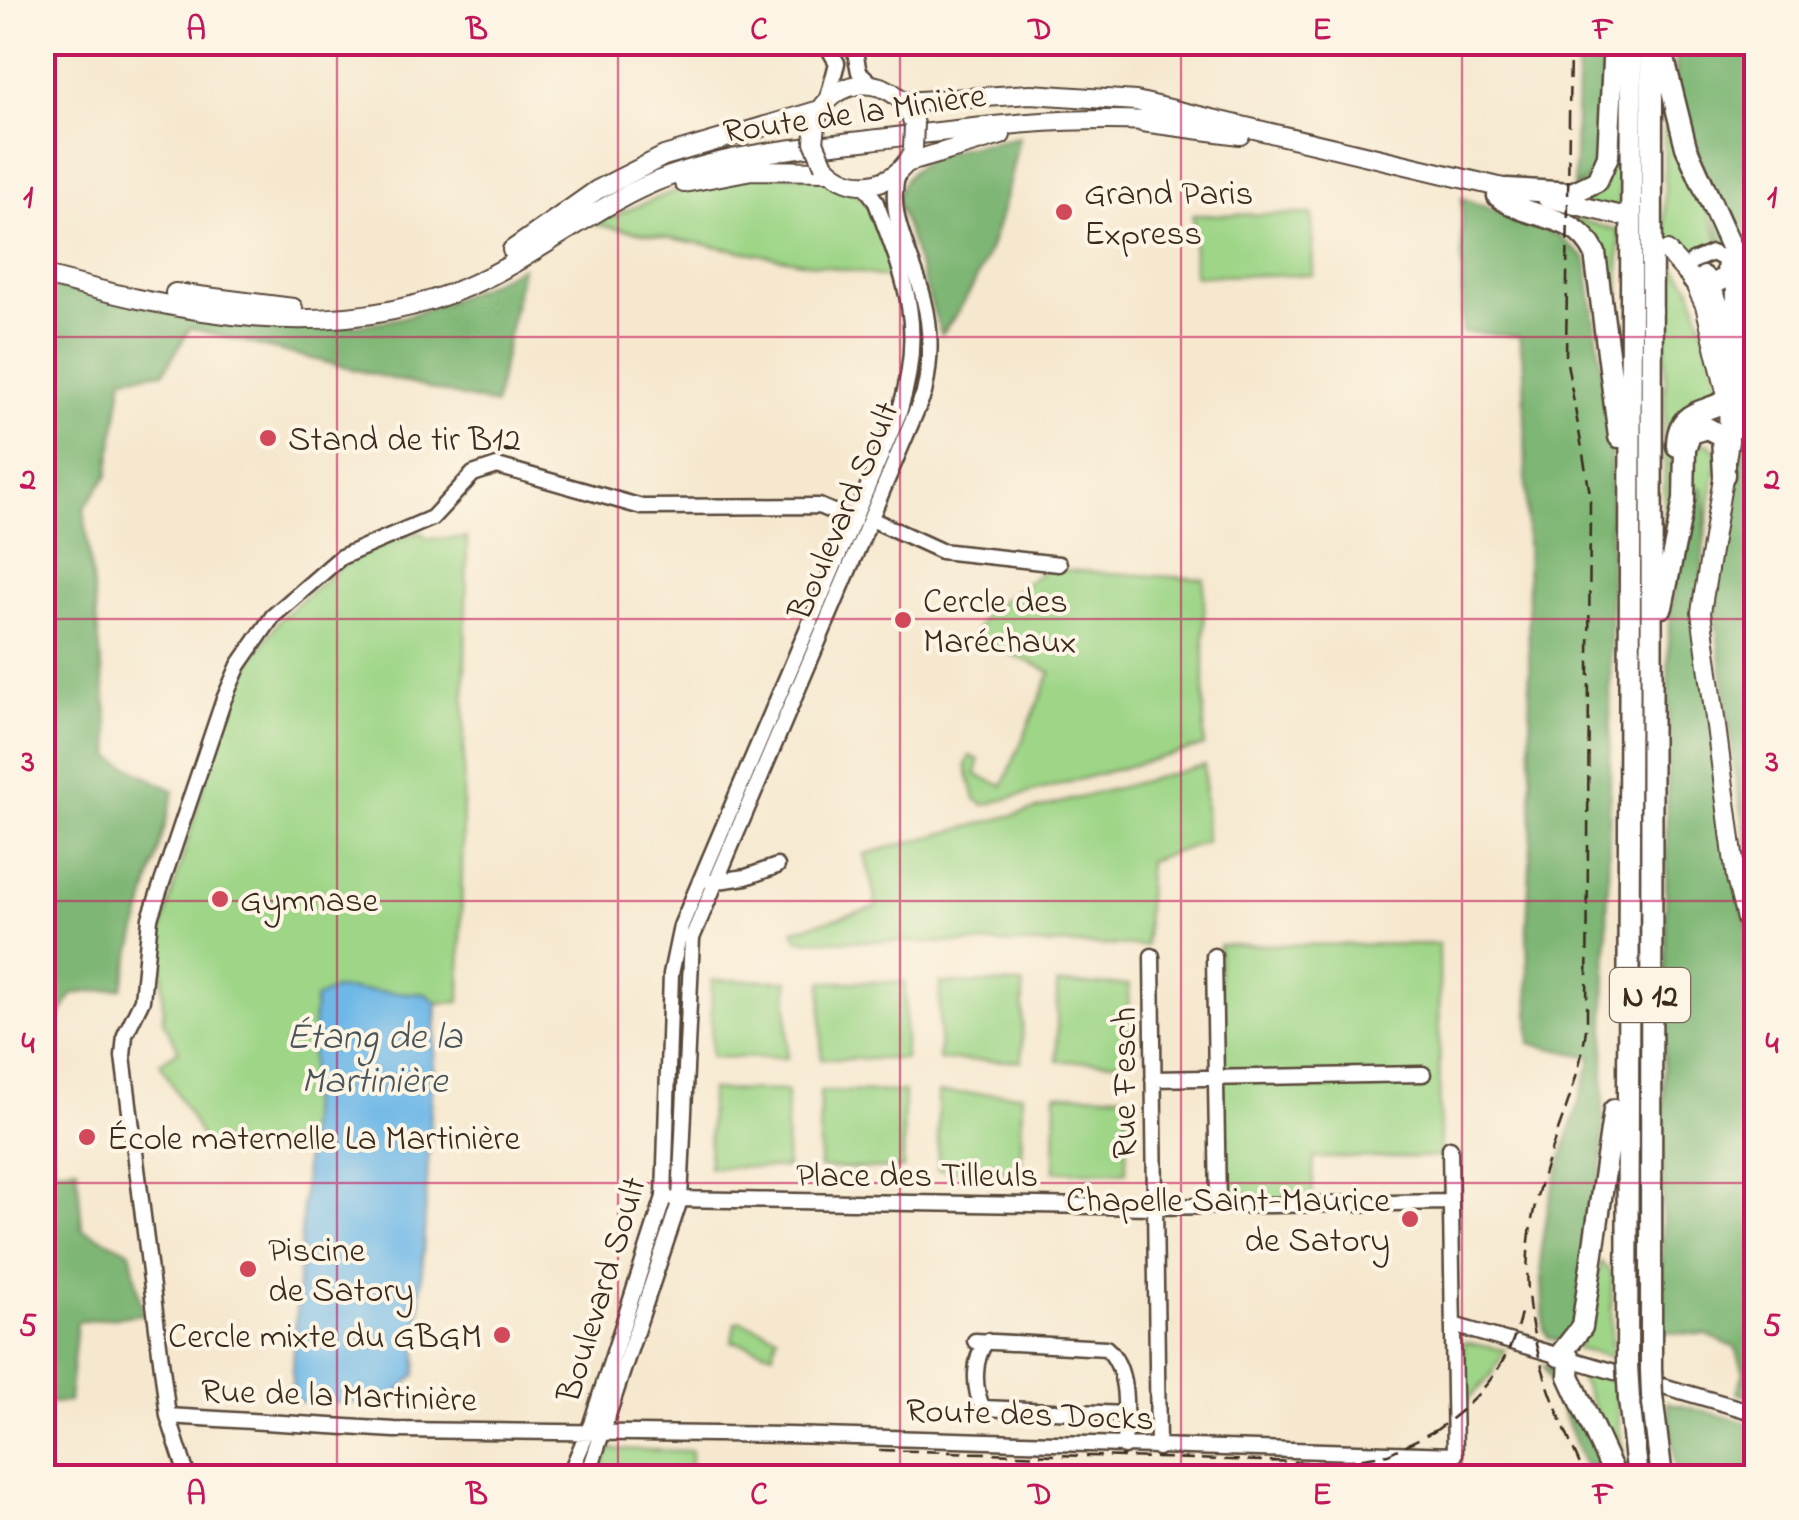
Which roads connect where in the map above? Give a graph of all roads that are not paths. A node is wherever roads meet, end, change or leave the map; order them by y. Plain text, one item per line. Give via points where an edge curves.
1 (853, 42) edge
2 (1614, 42) edge
3 (1632, 42) edge
4 (1652, 42) edge
5 (1661, 42) edge
6 (834, 46) edge
7 (872, 84) junction
8 (906, 105) junction
9 (821, 109) junction
10 (1152, 115) junction
11 (906, 162) junction
12 (827, 168) junction
13 (864, 185) junction
14 (1502, 192) junction
15 (559, 219) junction
16 (1618, 219) dead end
17 (580, 221) junction
18 (1718, 222) junction
19 (1667, 246) dead end
20 (1730, 261) junction
21 (42, 264) edge
22 (42, 275) edge
23 (1699, 275) junction
24 (1733, 392) junction
25 (1724, 475) junction
26 (1631, 491) junction
27 (1679, 518) junction
28 (871, 519) junction
29 (854, 521) junction
30 (1059, 564) dead end
31 (1653, 620) junction
32 (717, 857) junction
33 (778, 866) dead end
34 (746, 878) junction
35 (707, 881) junction
36 (1756, 917) edge
37 (1756, 939) edge
38 (1152, 956) dead end
39 (1214, 956) dead end
40 (1423, 1074) dead end
41 (1152, 1078) junction
42 (1216, 1078) junction
43 (1626, 1092) junction
44 (669, 1106) junction
45 (686, 1106) junction
46 (1450, 1148) dead end
47 (672, 1198) junction
48 (1450, 1202) junction
49 (1218, 1206) junction
50 (1154, 1207) junction
51 (1453, 1324) junction
52 (1565, 1357) junction
53 (1756, 1413) edge
54 (1125, 1414) junction
55 (168, 1416) junction
56 (587, 1433) junction
57 (604, 1433) junction
58 (1124, 1447) junction
59 (1158, 1448) junction
60 (188, 1478) edge
61 (568, 1478) edge
62 (587, 1478) edge
63 (1616, 1478) edge
64 (1638, 1478) edge
65 (1662, 1478) edge

1 - 7 street via 859,72
2 - 14 highway via 1608,156 1597,181 1572,193
3 - 26 highway, N 12
4 - 31 highway, N 12
5 - 18 highway via 1686,147
6 - 9 street via 836,75
7 - 8 main road
7 - 9 main road via 847,86
8 - 10 main road via 1031,94 1110,98
8 - 11 main road, bridge via 914,124
9 - 12 main road, bridge via 814,142
9 - 15 main road via 664,156 597,190
10 - 11 main road via 1015,132
10 - 14 main road via 1254,126
10 - 15 main road, Route de la Minière via 1044,108 699,155 654,170
10 - 17 main road, Route de la Minière via 1044,120 743,157 656,182
11 - 13 main road via 886,181
11 - 28 street, Boulevard Soult via 892,194 924,298 929,373
12 - 13 main road
12 - 17 main road via 706,178
13 - 29 street, Boulevard Soult via 883,222 915,334 906,392
14 - 16 main road
14 - 26 highway via 1569,223 1595,253 1621,470
15 - 21 main road via 468,273 352,308 196,298
17 - 22 main road via 472,285 354,318 265,319 196,310
18 - 20 highway
18 - 24 highway via 1736,258
19 - 23 main road
20 - 23 street via 1712,253
20 - 23 highway via 1727,278
23 - 24 main road
24 - 25 main road
24 - 27 highway via 1681,424
24 - 36 main road via 1739,444 1711,574 1710,612 1744,872
25 - 27 highway via 1722,436 1707,428 1691,433
25 - 37 main road via 1701,612 1736,878
26 - 43 highway, N 12
27 - 31 highway via 1663,605
28 - 30 street via 941,551
28 - 32 street, Boulevard Soult
29 - 32 street, Boulevard Soult
29 - 55 street, Rue de la Martinière via 819,506 642,506 497,466 473,474 432,518 341,558 273,616 231,682 150,918 142,1000 123,1062
31 - 65 highway, N 12, bridge via 1651,1370
32 - 34 street
32 - 35 street, Boulevard Soult
33 - 34 street
34 - 35 street
35 - 44 street, Boulevard Soult via 674,951
35 - 45 street, Boulevard Soult via 688,966
38 - 41 street, Rue Fesch
39 - 42 street
40 - 42 street
41 - 42 street
41 - 50 street, Rue Fesch
42 - 49 street
43 - 52 highway via 1614,1109 1582,1327
43 - 64 highway, N 12, bridge via 1628,1399
44 - 45 street
44 - 47 street, Boulevard Soult
45 - 47 street, Boulevard Soult
46 - 48 street
47 - 50 street, Place des Tilleuls
47 - 56 street, Boulevard Soult
47 - 57 street, Boulevard Soult
48 - 49 street, Place des Tilleuls
48 - 51 street
49 - 50 street, Place des Tilleuls
50 - 59 street, Rue Fesch
51 - 52 street
51 - 59 street, Route des Docks via 1455,1455
52 - 53 street
52 - 63 highway
54 - 54 street via 1116,1360 1106,1348 981,1341 976,1380 983,1408
54 - 58 street
55 - 56 street, Rue de la Martinière
55 - 60 street
56 - 57 street, Rue de la Martinière
56 - 61 street, Boulevard Soult
57 - 58 street, Route des Docks
57 - 62 street, Boulevard Soult
58 - 59 street, Route des Docks

